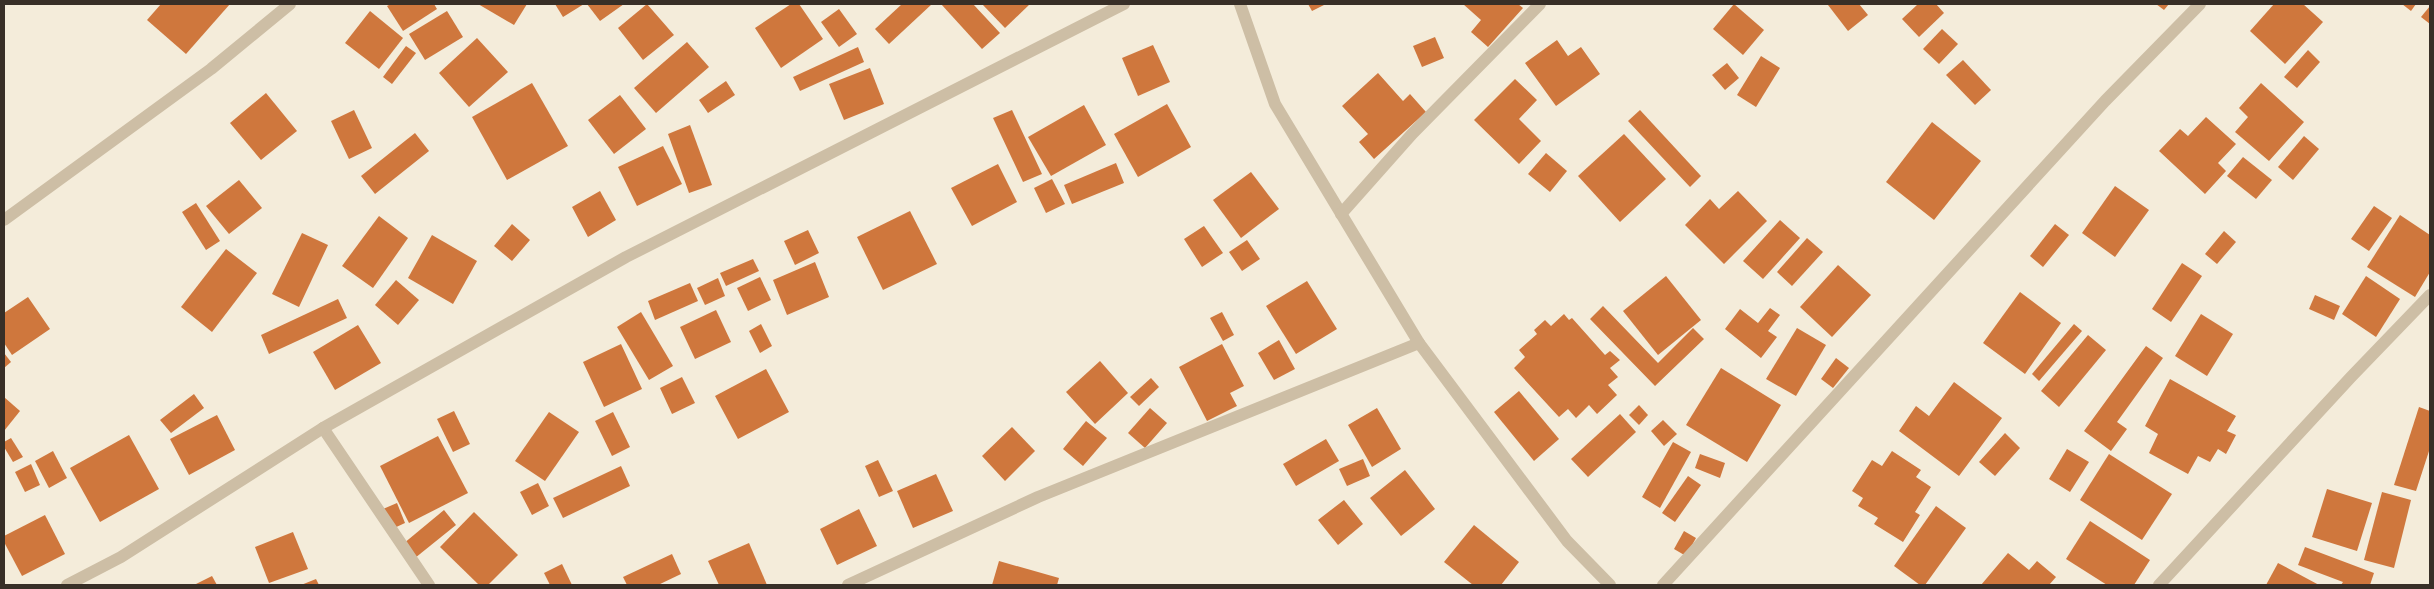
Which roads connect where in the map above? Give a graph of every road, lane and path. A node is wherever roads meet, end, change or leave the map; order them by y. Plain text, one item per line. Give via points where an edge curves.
1 (290, 4) edge
2 (1124, 4) edge
3 (1240, 4) edge
4 (1540, 4) edge
5 (2200, 4) edge
6 (1341, 214) junction
7 (4, 220) edge
8 (2430, 296) edge
9 (1419, 343) junction
10 (323, 428) junction
11 (67, 585) edge
12 (429, 585) edge
13 (848, 585) edge
14 (1610, 585) edge
15 (1663, 585) edge
16 (2159, 585) edge

1 - 7 street via 211,70
2 - 10 street via 626,257
3 - 6 street via 1275,104
4 - 6 street via 1412,134
5 - 15 street via 2104,101
6 - 9 street
8 - 16 street
9 - 13 street via 1038,497
9 - 14 street via 1567,541
10 - 11 street via 121,557
10 - 12 street

